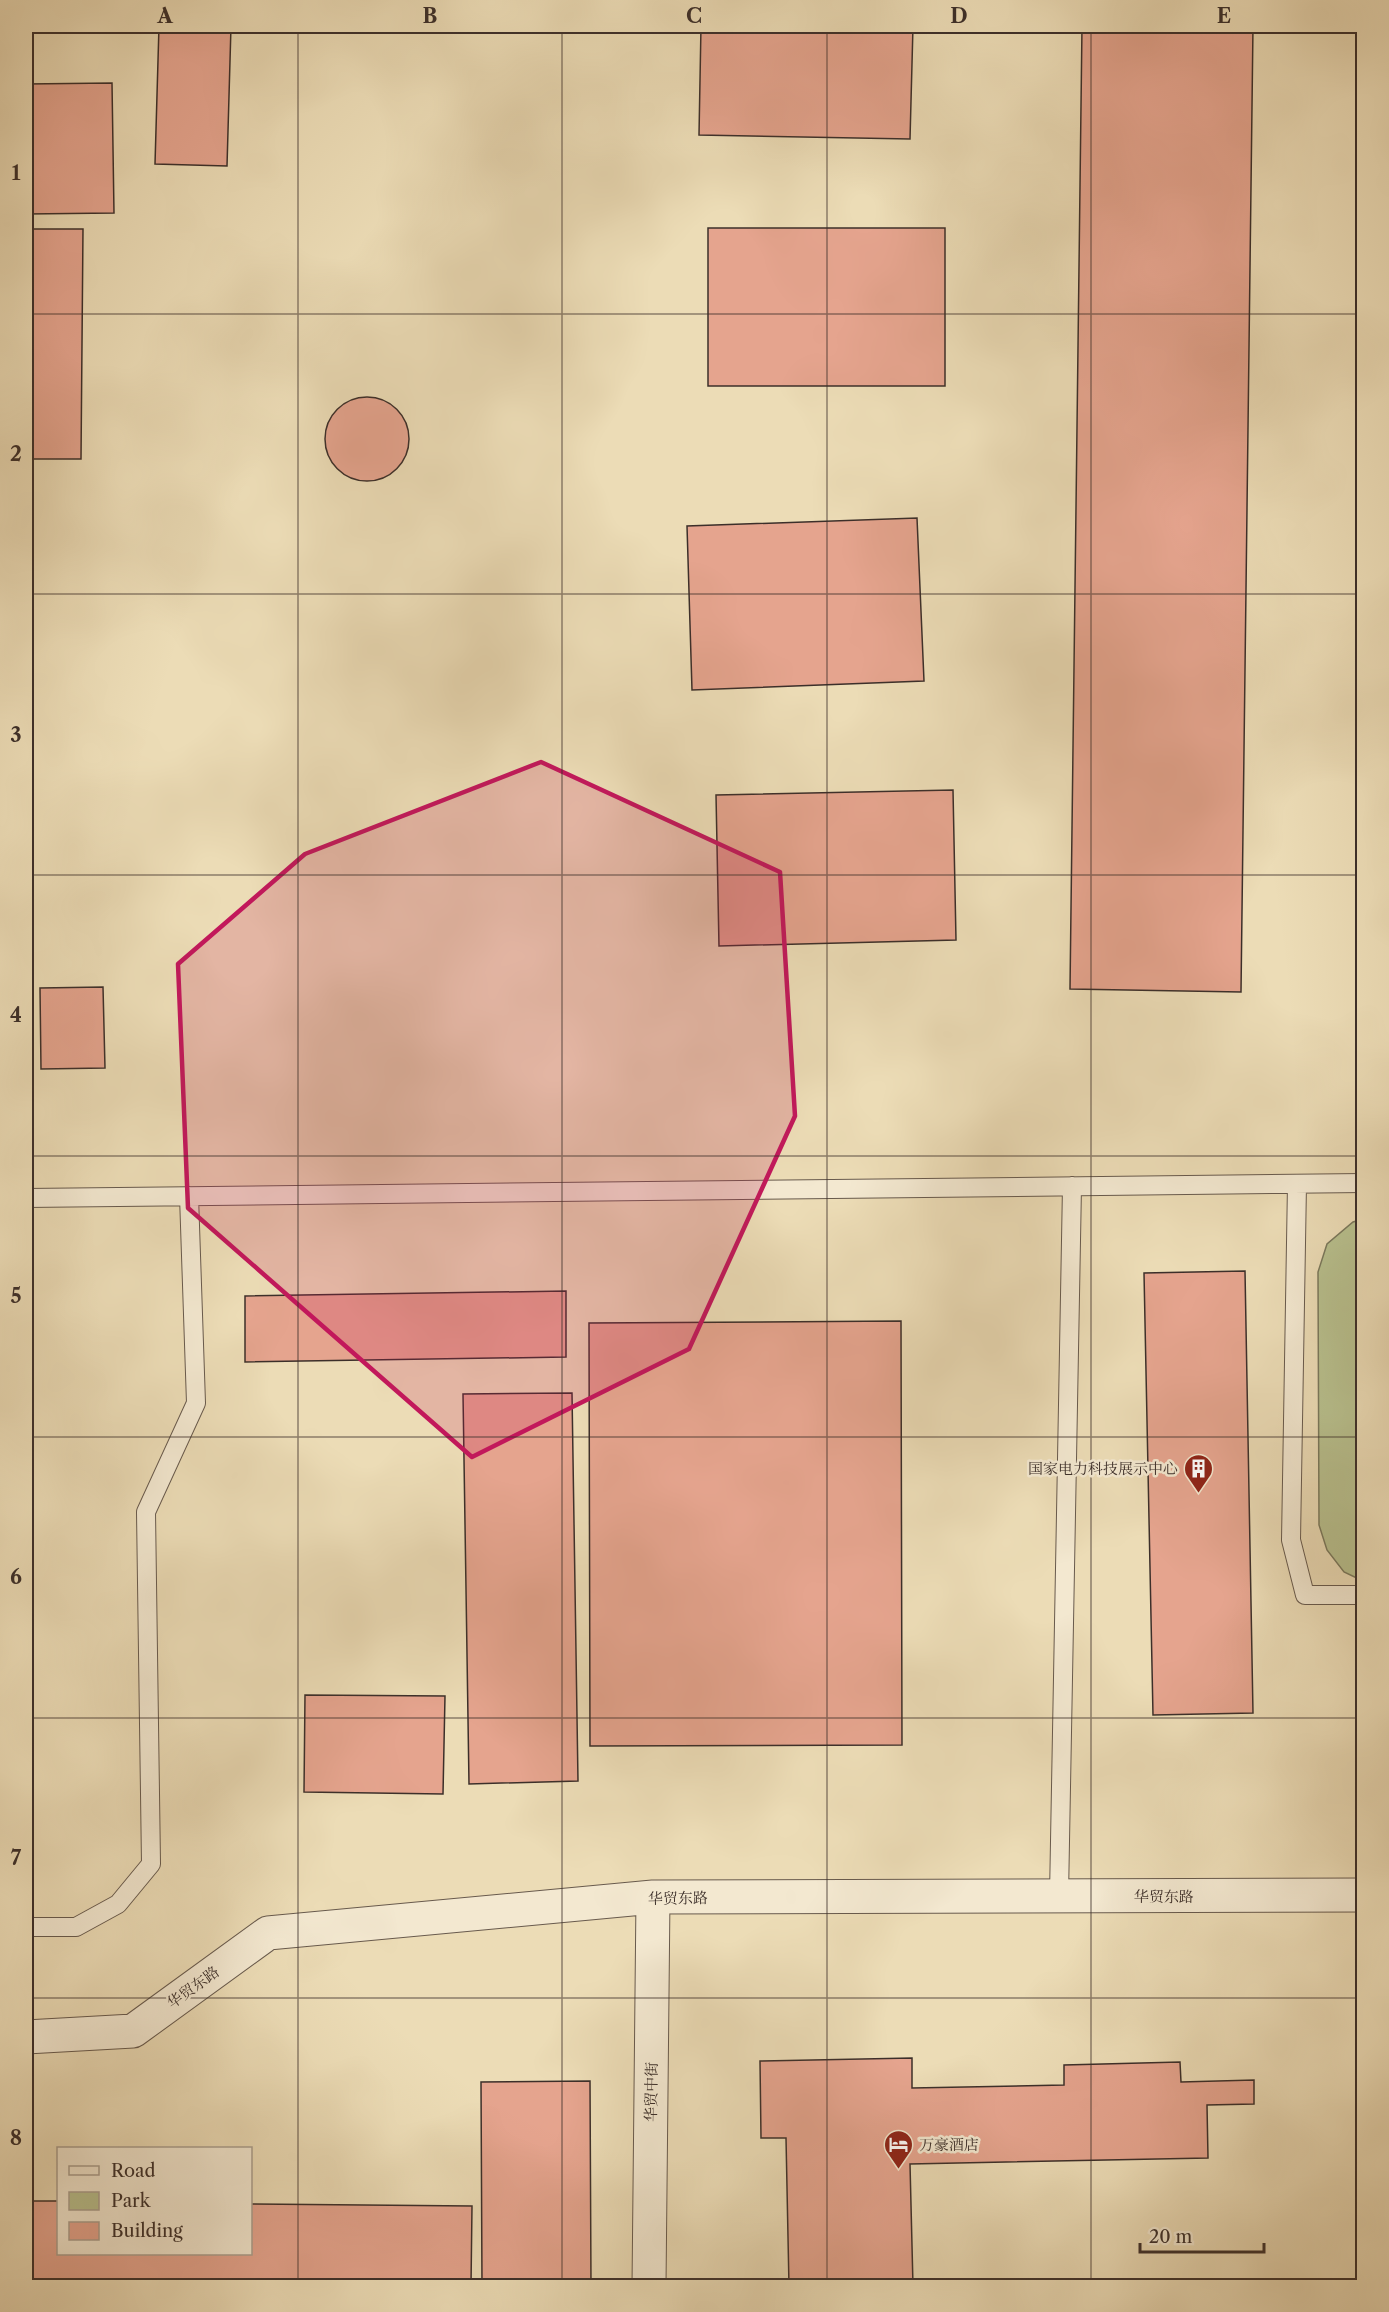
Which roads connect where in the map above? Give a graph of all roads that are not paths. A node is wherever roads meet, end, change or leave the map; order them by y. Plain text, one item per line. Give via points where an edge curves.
1 (1364, 1183) edge
2 (1297, 1184) junction
3 (1072, 1186) junction
4 (189, 1196) junction
5 (26, 1198) edge
6 (1364, 1595) edge
7 (1364, 1895) edge
8 (1059, 1896) junction
9 (653, 1897) junction
10 (26, 1927) edge
11 (26, 2037) edge
12 (649, 2286) edge

1 - 2 lane
2 - 3 lane
2 - 6 lane via 1291,1540 1305,1595
3 - 4 lane
3 - 8 lane
4 - 5 lane
4 - 10 lane via 196,1403 146,1512 151,1864 118,1904 76,1927
7 - 8 street, 华贸东路
8 - 9 street, 华贸东路
9 - 11 street, 华贸东路 via 268,1933 133,2031
9 - 12 street, 华贸中街

